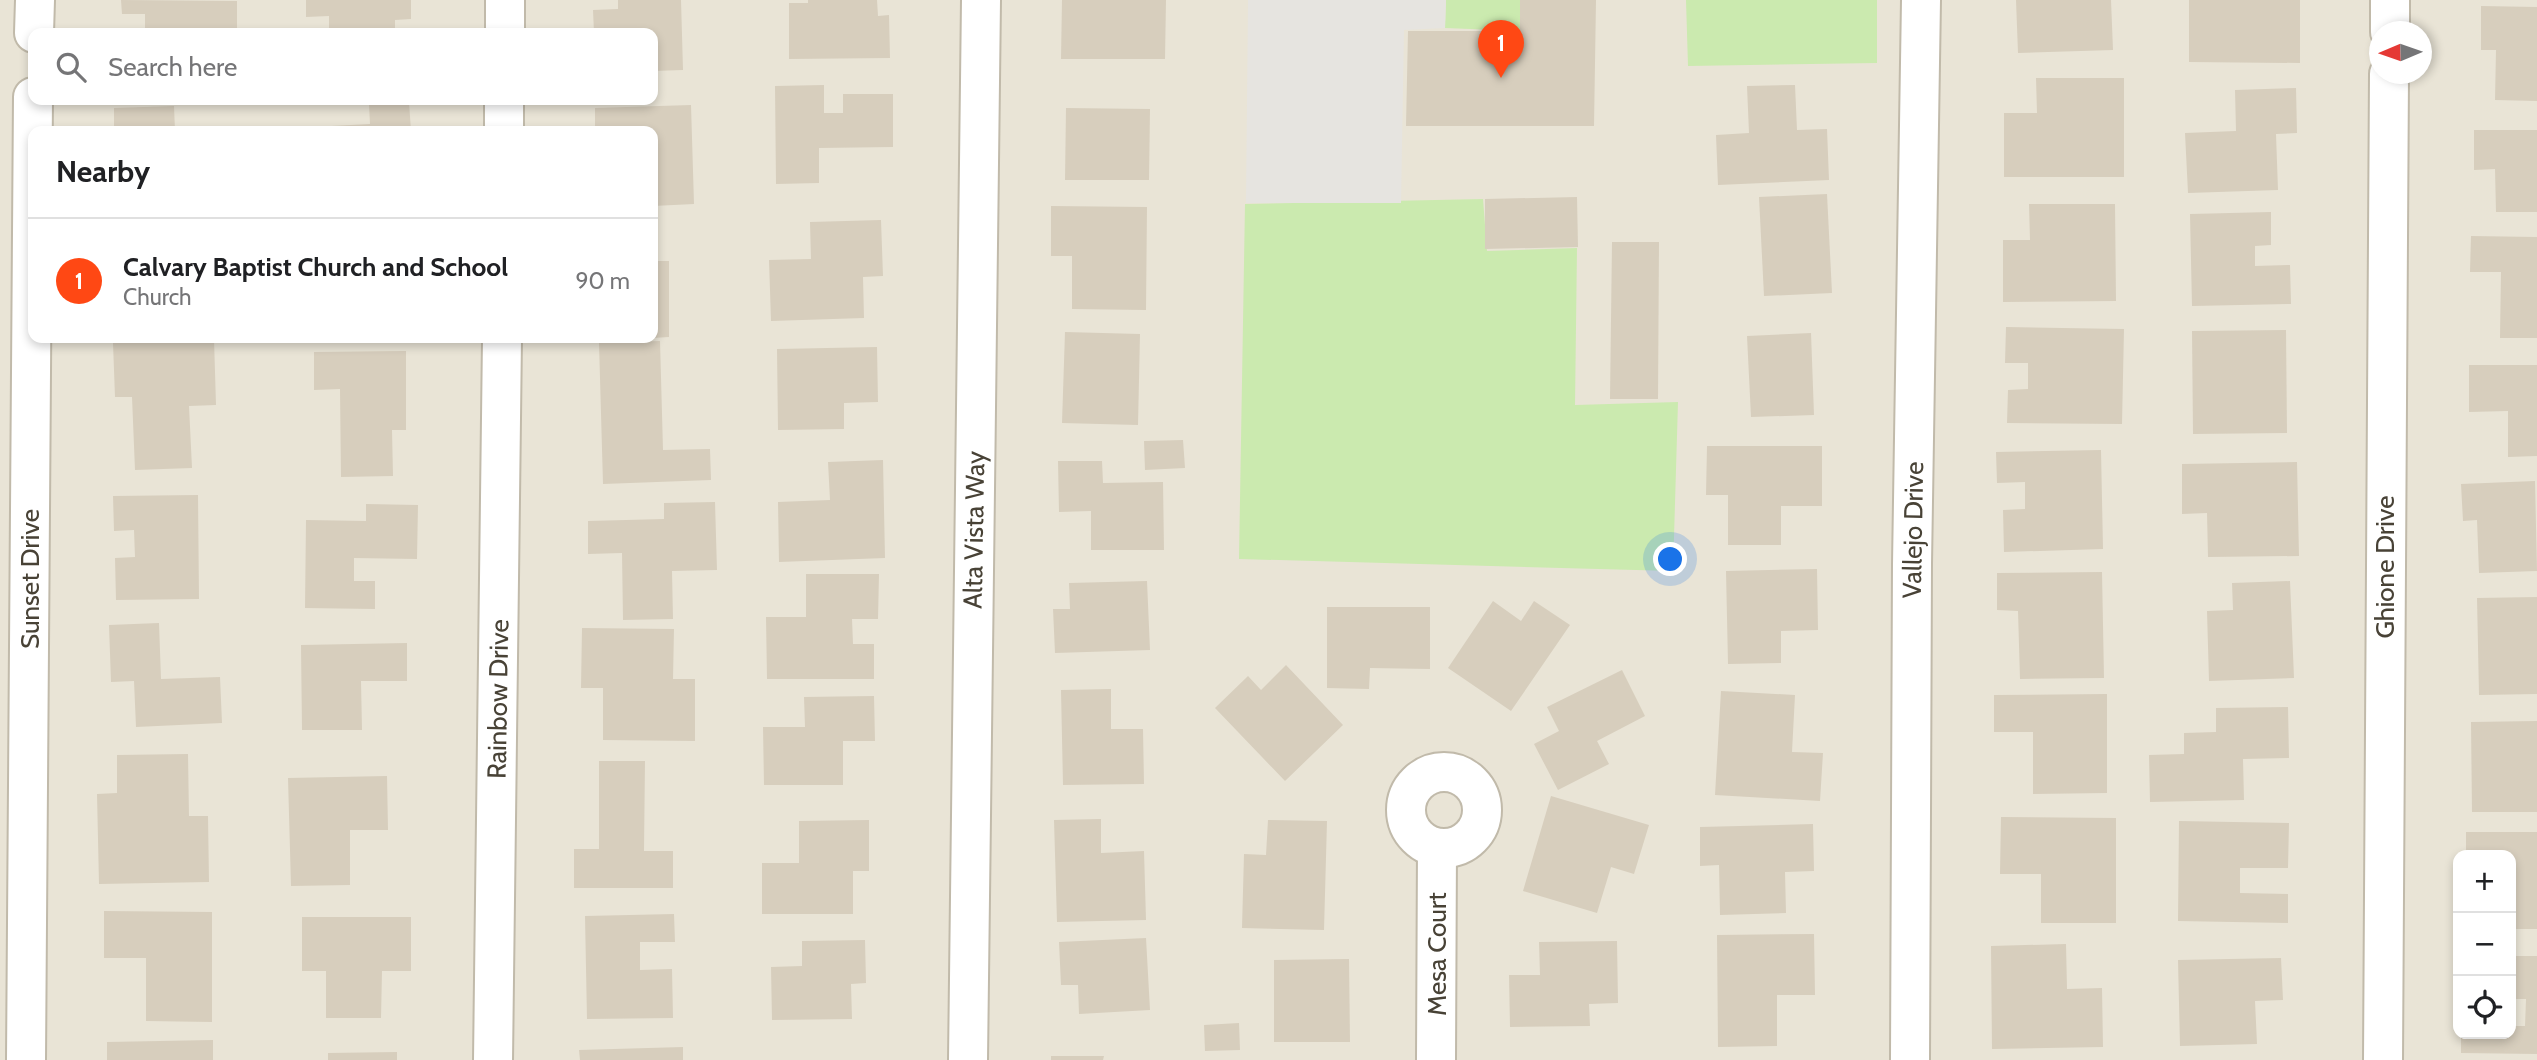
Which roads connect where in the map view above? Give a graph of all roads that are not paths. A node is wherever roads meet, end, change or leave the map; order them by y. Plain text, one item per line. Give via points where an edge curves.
1 (35, 0) edge
2 (505, 0) edge
3 (981, 0) edge
4 (1921, 0) edge
5 (2390, 0) edge
6 (2390, 21) edge
7 (34, 28) edge
8 (505, 28) edge
9 (2389, 84) edge
10 (33, 105) edge
11 (504, 105) edge
12 (33, 126) edge
13 (504, 126) edge
14 (31, 343) edge
15 (502, 343) edge
16 (1437, 848) dead end
17 (26, 1060) edge
18 (493, 1060) edge
19 (968, 1060) edge
20 (1436, 1060) edge
21 (1910, 1060) edge
22 (2383, 1060) edge

1 - 7 street
2 - 8 street
3 - 19 street, Alta Vista Way
4 - 21 street, Vallejo Drive
5 - 6 street
9 - 22 street, Ghione Drive
10 - 12 street, Sunset Drive
11 - 13 street
14 - 17 street, Sunset Drive
15 - 18 street, Rainbow Drive
16 - 20 street, Mesa Court

